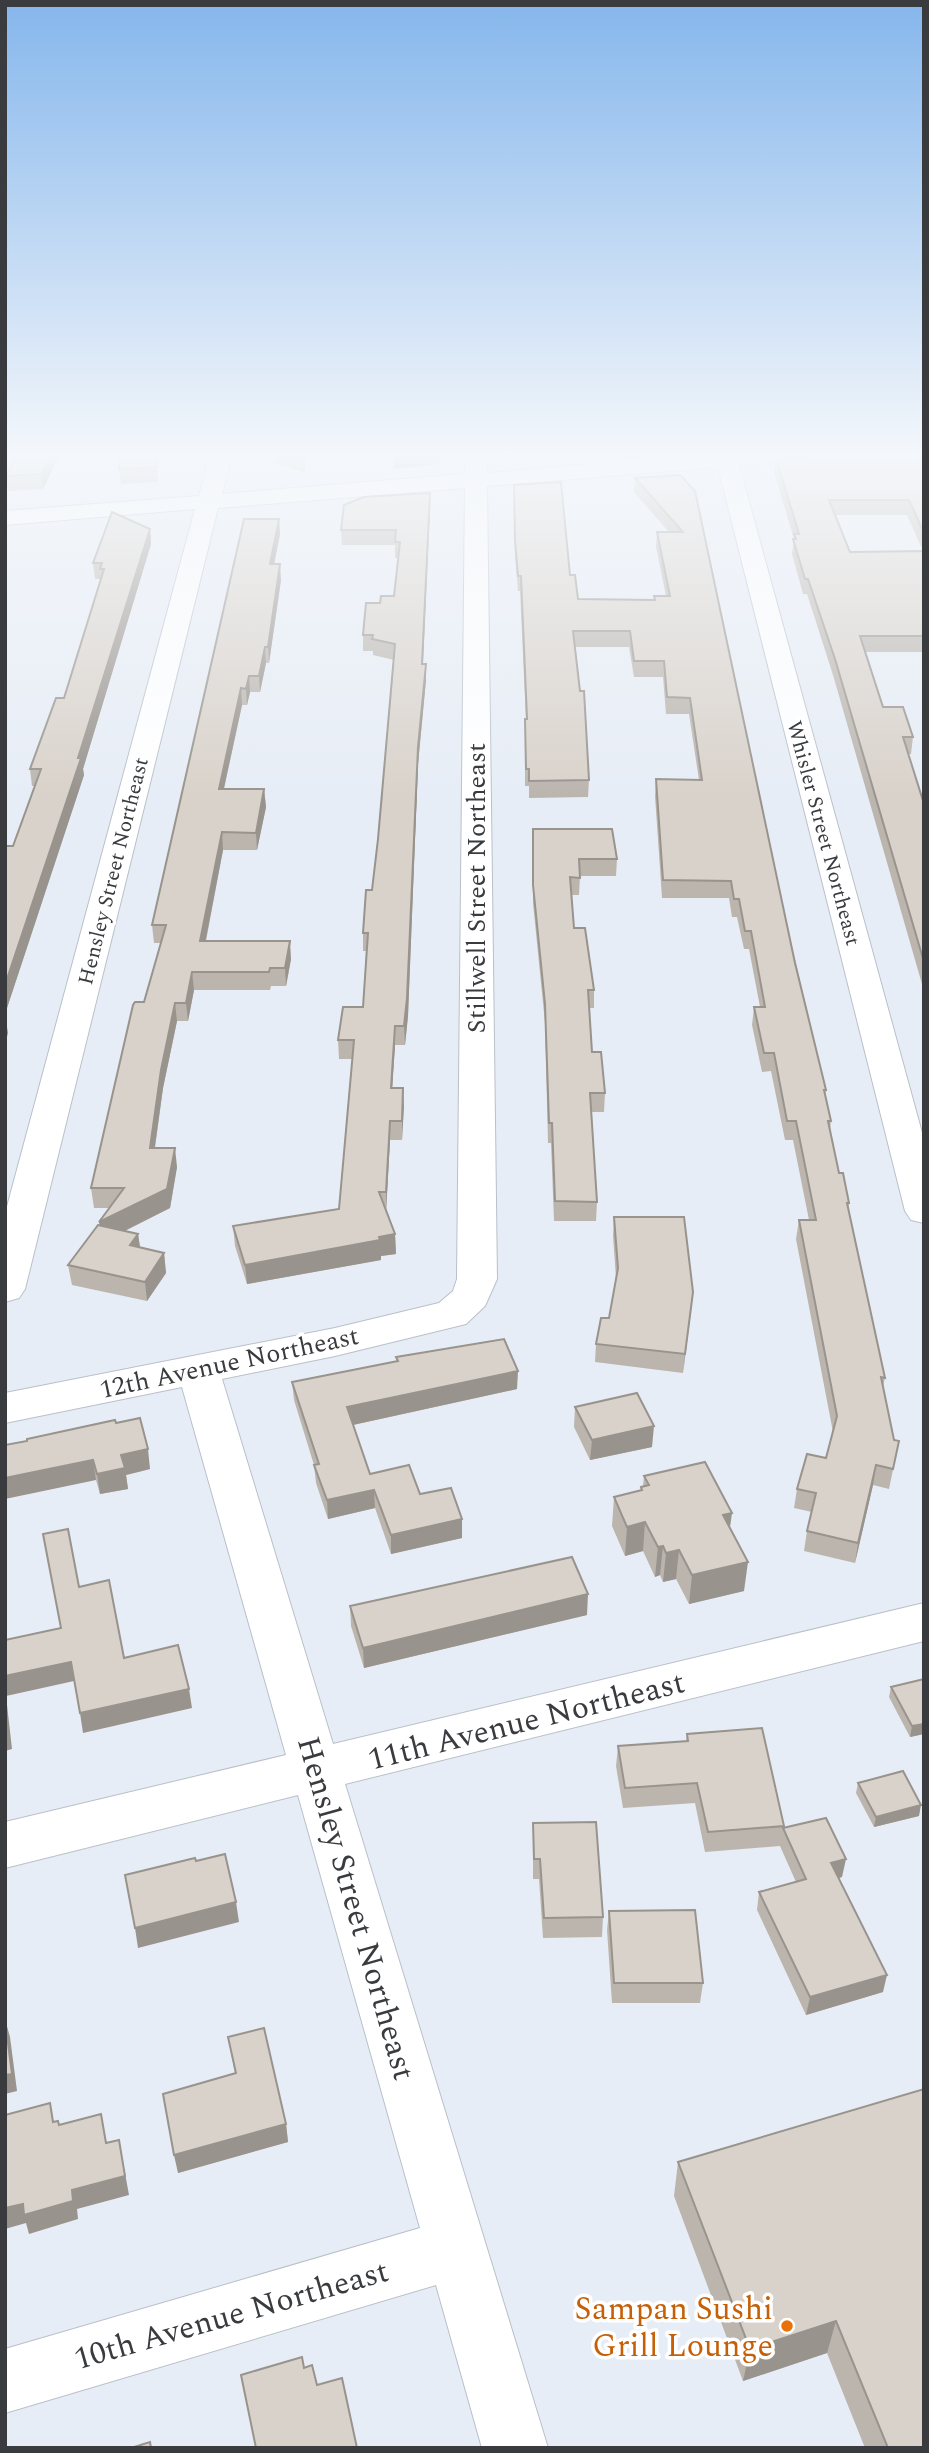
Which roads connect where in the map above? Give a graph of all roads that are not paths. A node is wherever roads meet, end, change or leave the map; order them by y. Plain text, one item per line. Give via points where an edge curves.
1 (191, 568) edge
2 (476, 568) edge
3 (755, 568) edge
4 (924, 1211) edge
5 (5, 1289) edge
6 (453, 1314) joint
7 (198, 1369) junction
8 (5, 1408) edge
9 (924, 1622) edge
10 (317, 1771) junction
11 (5, 1845) edge
12 (457, 2248) junction
13 (5, 2381) edge
14 (515, 2448) edge

1 - 5 street, Hensley Street Northeast
2 - 6 street, Stillwell Street Northeast via 477,1279 471,1297
3 - 4 street, Whisler Street Northeast
6 - 7 street, 12th Avenue Northeast
7 - 8 street, 12th Avenue Northeast
7 - 10 street, Hensley Street Northeast
9 - 10 street, 11th Avenue Northeast
10 - 11 street, 11th Avenue Northeast
10 - 12 street, Hensley Street Northeast
12 - 13 street, 10th Avenue Northeast
12 - 14 street, Hensley Street Northeast

